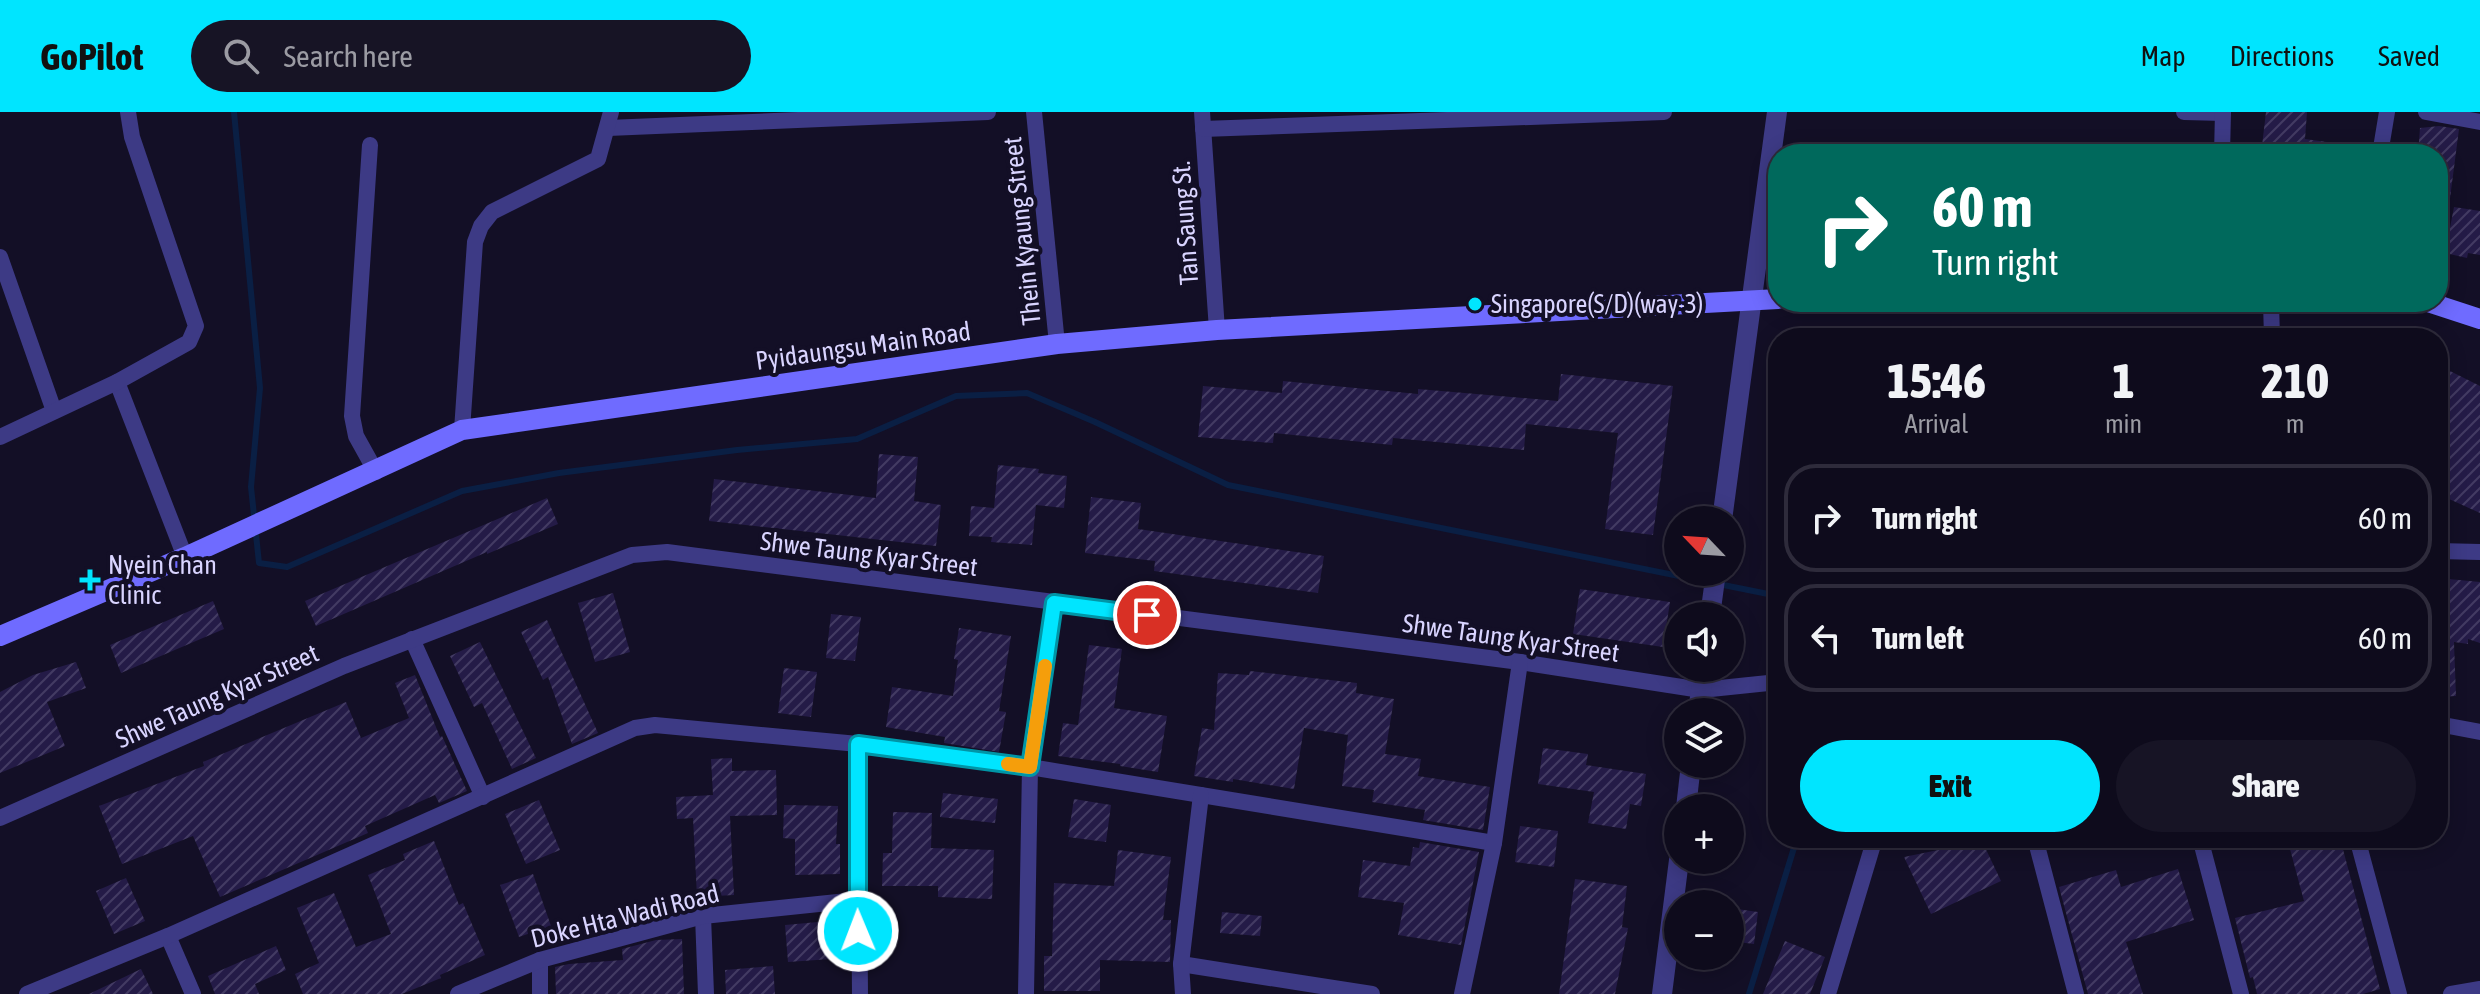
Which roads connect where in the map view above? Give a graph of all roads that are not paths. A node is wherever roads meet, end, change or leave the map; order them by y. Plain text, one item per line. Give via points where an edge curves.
1 (128, 112) edge
2 (988, 112) edge
3 (1034, 112) edge
4 (1664, 112) edge
5 (1777, 112) edge
6 (2184, 112) edge
7 (2223, 112) edge
8 (2387, 112) edge
9 (2426, 112) edge
10 (1595, 114) edge
11 (609, 120) edge
12 (1202, 120) edge
13 (2480, 122) edge
14 (1772, 144) edge
15 (2222, 144) edge
16 (2382, 144) edge
17 (370, 145) dead end
18 (1768, 174) edge
19 (0, 257) edge
20 (1750, 299) junction
21 (1768, 299) edge
22 (2448, 309) edge
23 (2480, 319) edge
24 (1217, 330) junction
25 (1057, 344) junction
26 (117, 382) junction
27 (54, 411) junction
28 (462, 430) junction
29 (0, 437) edge
30 (376, 472) junction
31 (1724, 506) edge
32 (2448, 551) edge
33 (2480, 552) edge
34 (185, 557) junction
35 (1054, 603) junction
36 (0, 636) edge
37 (412, 639) junction
38 (1520, 662) junction
39 (1702, 682) edge
40 (1768, 683) edge
41 (1701, 690) junction
42 (1700, 698) edge
43 (2448, 726) edge
44 (2480, 732) edge
45 (858, 744) junction
46 (1030, 767) junction
47 (1201, 795) junction
48 (483, 797) junction
49 (0, 818) edge
50 (1494, 843) junction
51 (1872, 848) edge
52 (2038, 848) edge
53 (2203, 848) edge
54 (2360, 848) edge
55 (1677, 874) edge
56 (857, 900) junction
57 (703, 916) junction
58 (168, 936) junction
59 (540, 960) junction
60 (1181, 964) junction
61 (2480, 989) edge
62 (29, 994) edge
63 (193, 994) edge
64 (458, 994) edge
65 (540, 994) edge
66 (706, 994) edge
67 (860, 994) edge
68 (1026, 994) edge
69 (1183, 994) edge
70 (1372, 994) edge
71 (1462, 994) edge
72 (1662, 994) edge
73 (1828, 994) edge
74 (2076, 994) edge
75 (2241, 994) edge
76 (2399, 994) edge
77 (2451, 994) edge

1 - 26 street via 196,326 189,342
2 - 11 street
3 - 25 street, Thein Kyaung Street
4 - 10 street
5 - 14 street
6 - 7 street
7 - 15 street
8 - 16 street
9 - 13 street
10 - 12 street
11 - 28 street via 598,159 492,212 481,226 475,242
12 - 24 street, Tan Saung St.
17 - 30 street via 352,416 356,436
18 - 20 street
19 - 27 street
20 - 21 main road, Pyidaungsu Main Road
20 - 24 main road, Pyidaungsu Main Road
20 - 31 street
22 - 23 main road
24 - 25 main road, Pyidaungsu Main Road
25 - 28 main road, Pyidaungsu Main Road
26 - 27 street
26 - 34 street
27 - 29 street
28 - 30 main road, Pyidaungsu Main Road
30 - 34 main road, Pyidaungsu Main Road
32 - 33 street
34 - 36 main road, Pyidaungsu Main Road
35 - 37 street, Shwe Taung Kyar Street via 667,552 632,555
35 - 38 street, Shwe Taung Kyar Street
35 - 46 street
37 - 48 street
37 - 49 street, Shwe Taung Kyar Street
38 - 41 street, Shwe Taung Kyar Street
38 - 50 street
39 - 41 street
40 - 41 street, Shwe Taung Kyar Street
41 - 42 street
43 - 44 street
45 - 46 street
45 - 48 street via 655,725 635,728
45 - 56 street
46 - 47 street
46 - 68 street
47 - 50 street
47 - 60 street
48 - 58 street
50 - 71 street
51 - 73 street
52 - 74 street
53 - 75 street
54 - 76 street
55 - 72 street
56 - 57 street, Doke Hta Wadi Road
56 - 67 street
57 - 59 street, Doke Hta Wadi Road
57 - 66 street
58 - 62 street
58 - 63 street
59 - 64 street, Doke Hta Wadi Road
59 - 65 street
60 - 69 street
60 - 70 street
61 - 77 street

